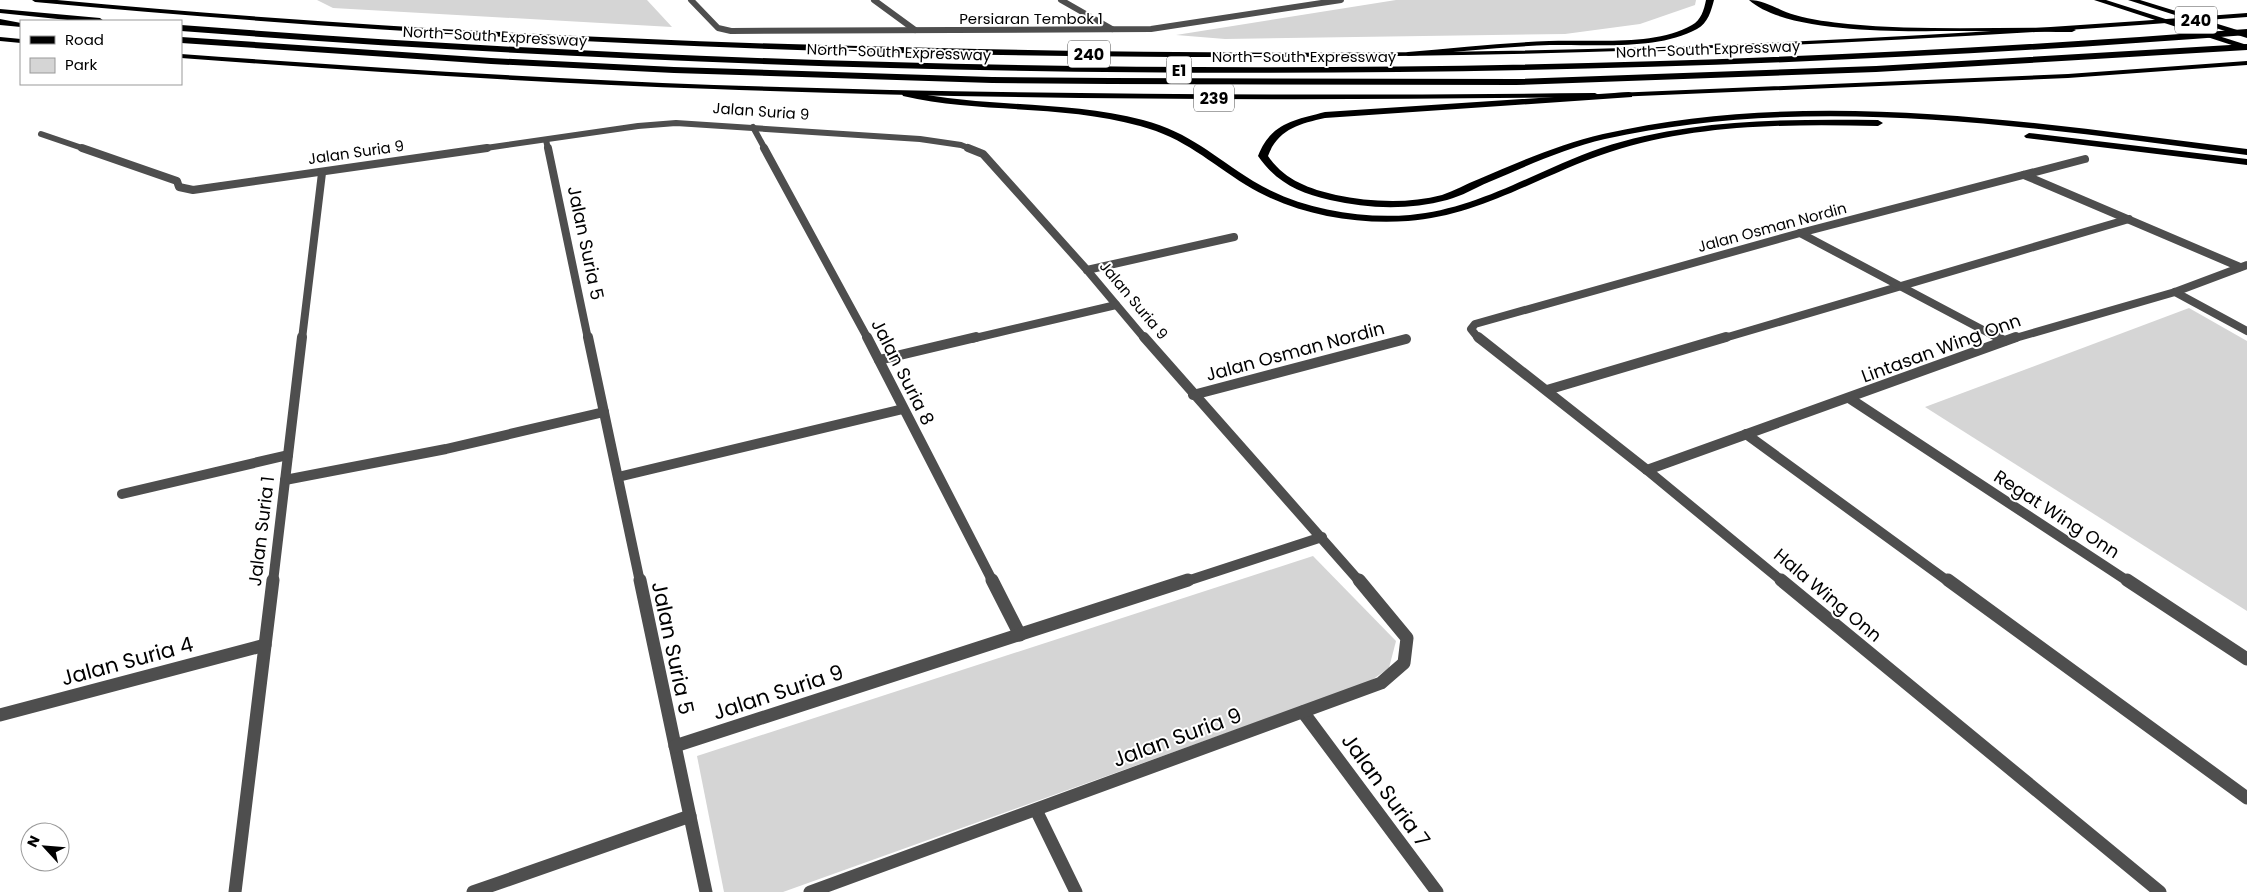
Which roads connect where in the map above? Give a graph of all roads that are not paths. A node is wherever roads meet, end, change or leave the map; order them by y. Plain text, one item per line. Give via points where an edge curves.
1 (35, 0) edge
2 (691, 0) edge
3 (874, 0) edge
4 (1061, 0) edge
5 (1341, 0) edge
6 (1710, 0) edge
7 (1752, 0) edge
8 (2098, 0) edge
9 (2134, 0) edge
10 (0, 12) edge
11 (2247, 15) edge
12 (89, 20) edge
13 (0, 22) edge
14 (20, 25) edge
15 (182, 28) edge
16 (915, 30) junction
17 (1114, 30) junction
18 (2072, 30) junction
19 (2247, 34) edge
20 (0, 39) edge
21 (182, 40) edge
22 (20, 41) edge
23 (2247, 47) edge
24 (1408, 54) junction
25 (182, 56) edge
26 (2247, 63) edge
27 (906, 94) junction
28 (1629, 94) junction
29 (753, 127) junction
30 (41, 134) dead end
31 (546, 140) junction
32 (2247, 152) edge
33 (2085, 159) dead end
34 (2247, 162) edge
35 (322, 173) junction
36 (2024, 175) junction
37 (2129, 219) junction
38 (1800, 233) junction
39 (1234, 237) dead end
40 (2244, 266) edge
41 (1087, 270) junction
42 (1898, 285) junction
43 (2175, 292) junction
44 (1116, 305) junction
45 (1471, 329) joint
46 (2247, 331) edge
47 (1406, 339) dead end
48 (2004, 341) junction
49 (879, 360) junction
50 (1547, 390) junction
51 (1193, 395) junction
52 (1849, 398) junction
53 (903, 408) junction
54 (604, 412) junction
55 (1746, 434) junction
56 (288, 455) junction
57 (1647, 470) junction
58 (618, 478) junction
59 (285, 480) junction
60 (122, 494) dead end
61 (1322, 537) junction
62 (1020, 635) junction
63 (265, 645) junction
64 (2247, 659) edge
65 (1303, 712) junction
66 (0, 715) edge
67 (675, 746) junction
68 (2247, 798) edge
69 (1036, 810) junction
70 (690, 816) junction
71 (235, 892) edge
72 (473, 892) edge
73 (706, 892) edge
74 (810, 892) edge
75 (1076, 892) edge
76 (1436, 892) edge
77 (2160, 892) edge

1 - 24 main road, 240 via 349,26 626,43 1090,54
2 - 16 street, Persiaran Tembok 1 via 718,28 732,30
3 - 16 street
4 - 17 street
5 - 17 street, Persiaran Tembok 1 via 1167,27
6 - 24 highway via 1705,18 1700,23 1663,36
7 - 18 highway via 1802,19 1870,28
8 - 23 highway
9 - 19 highway
10 - 12 highway
11 - 18 main road, 240
13 - 14 highway
15 - 19 highway, North–South Expressway / E1 via 385,44 606,56 960,68 1252,71 1640,65 1901,55
16 - 17 street, Persiaran Tembok 1
18 - 24 main road, 240 via 1720,47
20 - 22 main road
21 - 23 highway, North–South Expressway / E1 via 491,62 992,80 1110,81 1516,82 1876,69
25 - 27 main road, 239 via 504,78
26 - 28 main road, 239 via 2068,76
27 - 28 main road, 239 via 1280,98
27 - 34 highway via 937,102 1095,113 1143,124 1186,140 1253,185 1277,196 1319,210 1362,218 1406,218 1452,211 1477,204 1607,150 1712,129 1774,124 1837,122 1953,127
28 - 32 highway via 1325,115 1298,121 1277,131 1266,142 1263,156 1272,170 1289,184 1348,202 1383,205 1446,196 1602,137 1710,119 1779,114 1848,112 1969,119
29 - 31 street, Jalan Suria 9 via 660,124
29 - 41 street, Jalan Suria 9 via 920,139 972,148 983,154
29 - 49 street, Jalan Suria 8
30 - 35 street, Jalan Suria 9 via 163,175 177,181 179,188 193,190
31 - 35 street, Jalan Suria 9
31 - 54 street, Jalan Suria 5
33 - 36 street, Jalan Osman Nordin
35 - 56 street, Jalan Suria 1
36 - 37 street
36 - 38 street, Jalan Osman Nordin
37 - 40 street
37 - 42 street
38 - 42 street
38 - 45 street, Jalan Osman Nordin via 1475,324
39 - 41 street
40 - 43 street, Lintasan Wing Onn
41 - 44 street, Jalan Suria 9
42 - 48 street
42 - 50 street
43 - 46 street
43 - 48 street, Lintasan Wing Onn
44 - 49 street
44 - 51 street, Jalan Suria 9
45 - 50 street, Hala Wing Onn
47 - 51 street, Jalan Osman Nordin
48 - 52 street, Lintasan Wing Onn
49 - 53 street, Jalan Suria 8
50 - 57 street, Hala Wing Onn
51 - 61 street, Jalan Suria 9
52 - 55 street, Lintasan Wing Onn
52 - 64 street, Regat Wing Onn
53 - 58 street
53 - 62 street, Jalan Suria 8
54 - 58 street, Jalan Suria 5
54 - 59 street via 455,447
55 - 57 street, Lintasan Wing Onn
55 - 68 street
56 - 59 street, Jalan Suria 1
56 - 60 street
57 - 77 street, Hala Wing Onn
58 - 67 street, Jalan Suria 5
59 - 63 street, Jalan Suria 1
61 - 62 street, Jalan Suria 9
61 - 65 street, Jalan Suria 9 via 1407,638 1404,663 1381,683
62 - 67 street, Jalan Suria 9
63 - 66 street, Jalan Suria 4
63 - 71 street, Jalan Suria 1
65 - 69 street, Jalan Suria 9
65 - 76 street, Jalan Suria 7
67 - 70 street, Jalan Suria 5
69 - 74 street, Jalan Suria 9
69 - 75 street
70 - 72 street
70 - 73 street, Jalan Suria 5

